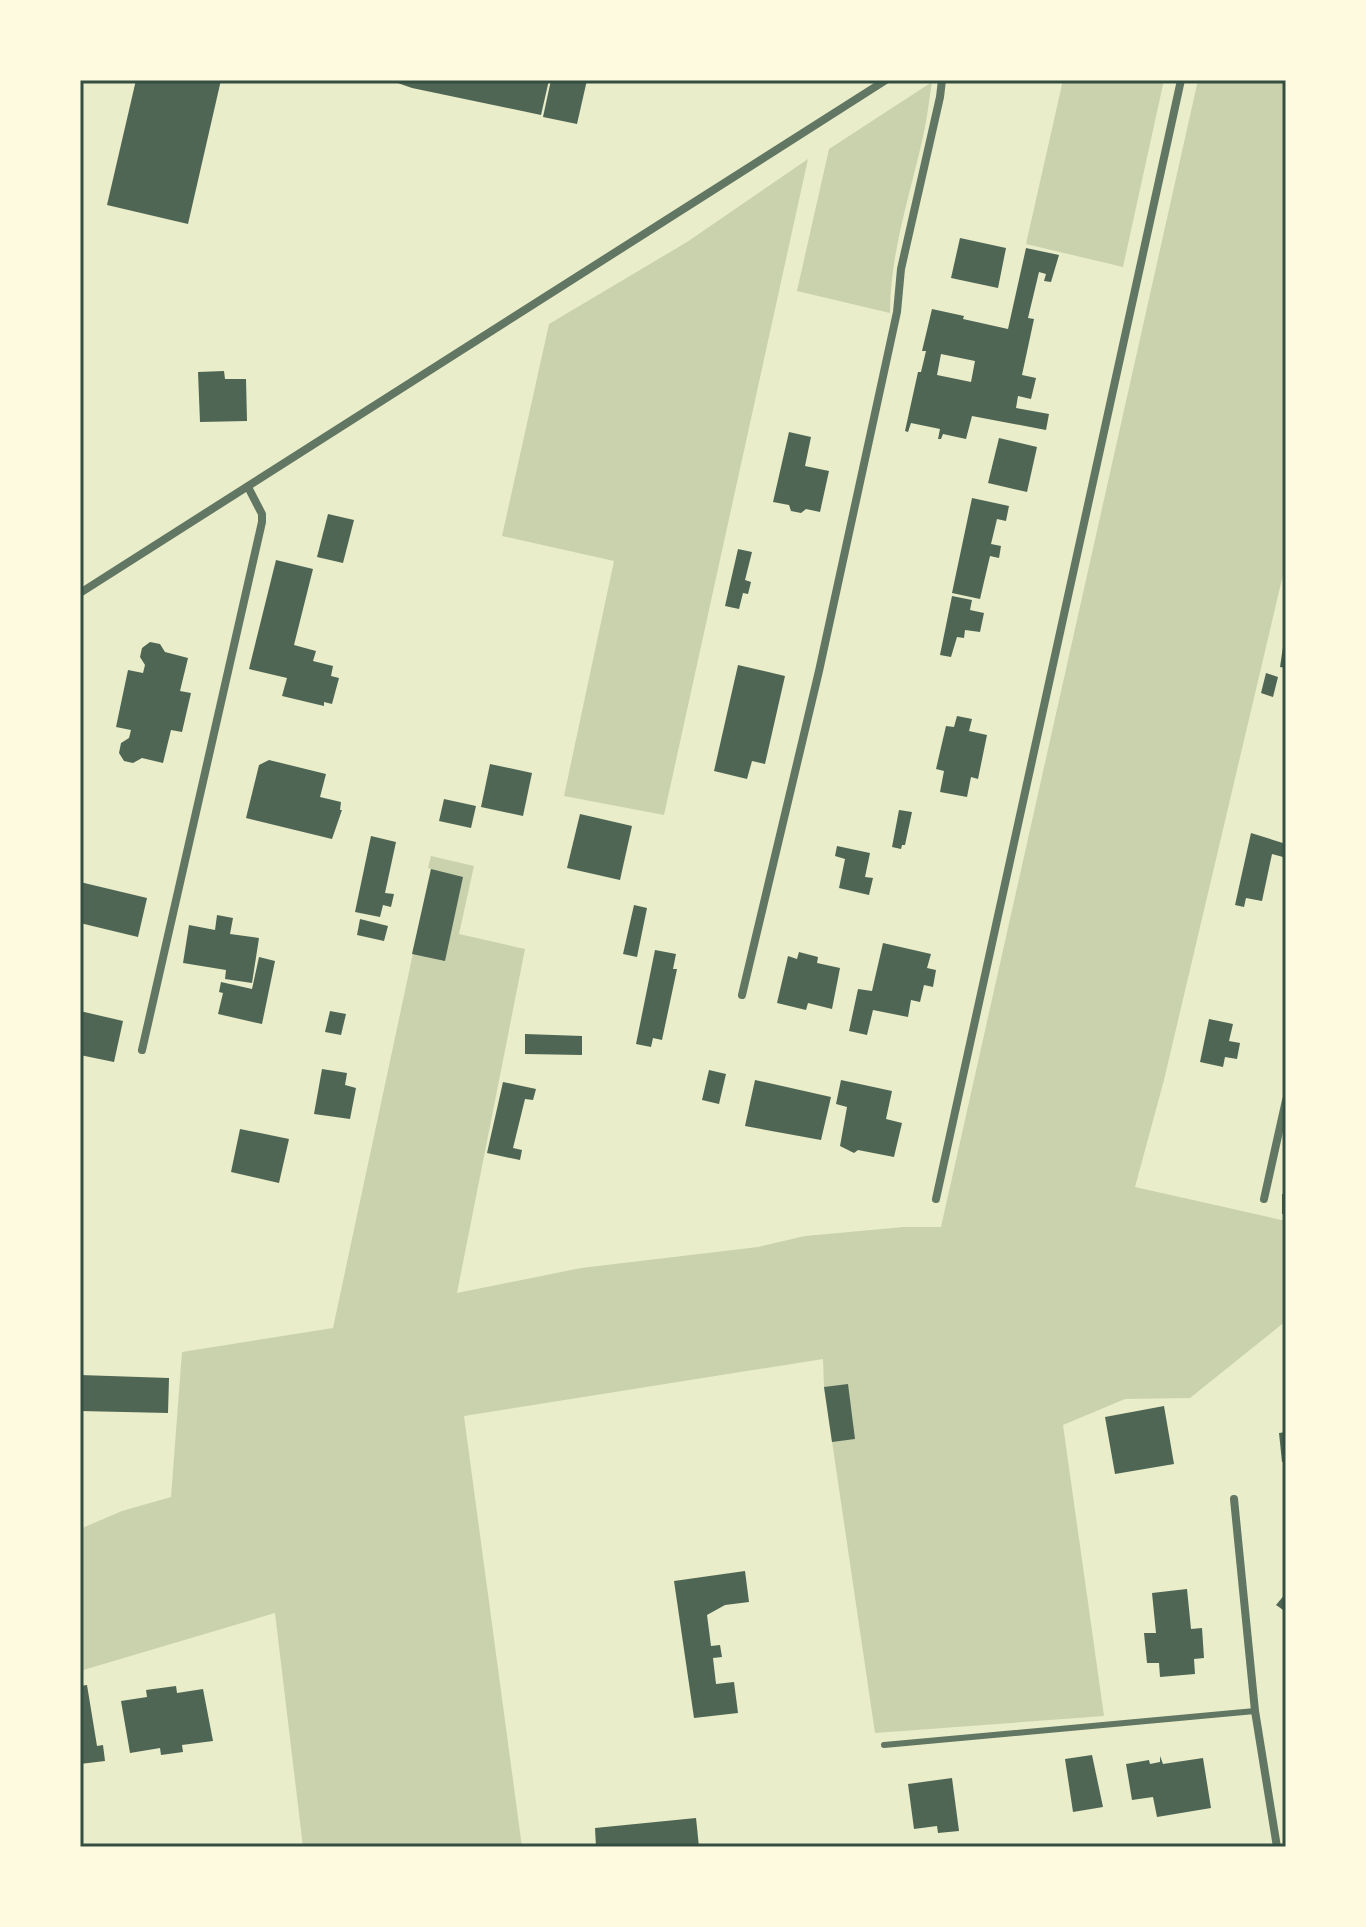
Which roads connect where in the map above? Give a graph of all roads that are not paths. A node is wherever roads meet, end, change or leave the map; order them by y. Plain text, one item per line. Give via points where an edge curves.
1 (886, 80) edge
2 (942, 80) edge
3 (1181, 80) edge
4 (248, 487) junction
5 (80, 593) edge
6 (742, 995) dead end
7 (142, 1050) dead end
8 (1286, 1100) edge
9 (936, 1199) dead end
10 (1264, 1199) dead end
11 (1234, 1499) dead end
12 (1255, 1711) junction
13 (884, 1745) dead end
14 (1277, 1847) edge

1 - 4 street
2 - 6 street via 850,530
3 - 9 street
4 - 5 street
4 - 7 street via 262,522
8 - 10 street
11 - 12 street
12 - 13 lane
12 - 14 street

